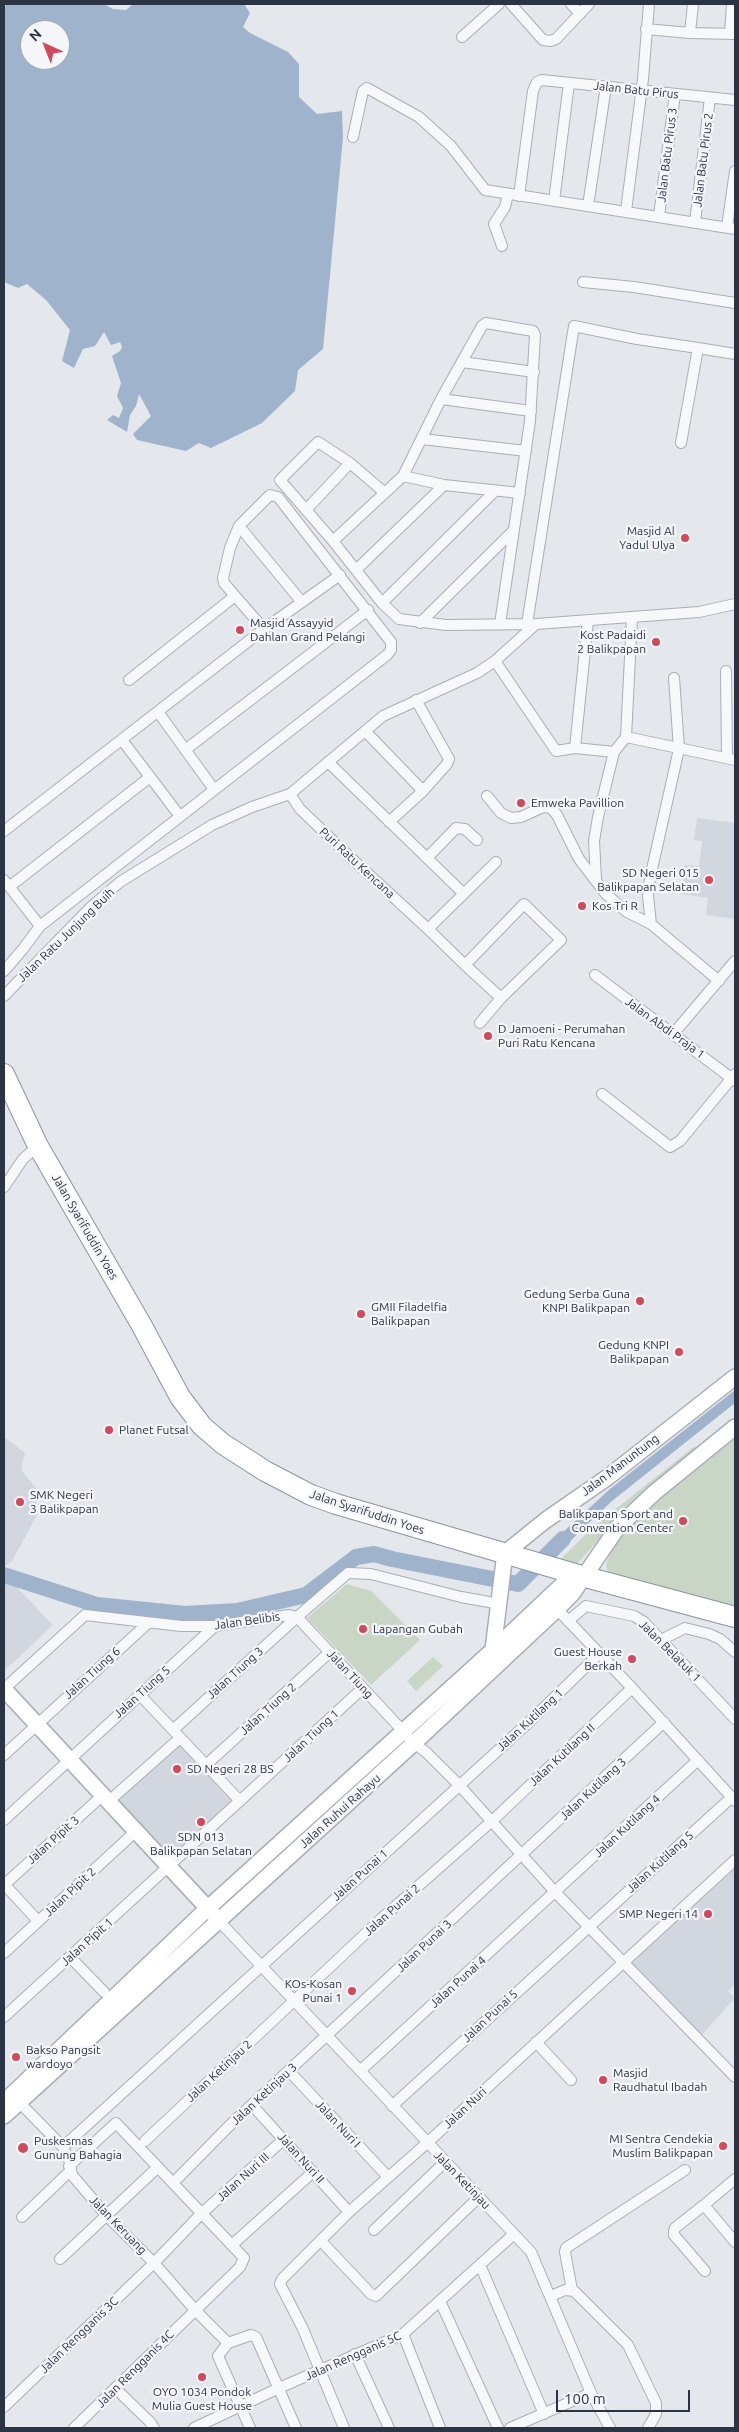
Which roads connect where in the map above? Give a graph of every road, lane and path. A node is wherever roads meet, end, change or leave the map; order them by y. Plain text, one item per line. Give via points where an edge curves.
1 (499, 4) edge
2 (510, 4) edge
3 (571, 4) edge
4 (589, 4) edge
5 (649, 4) edge
6 (692, 4) edge
7 (732, 4) edge
8 (580, 14) junction
9 (646, 29) junction
10 (690, 33) junction
11 (733, 34) edge
12 (462, 38) dead end
13 (569, 83) junction
14 (606, 86) junction
15 (641, 89) junction
16 (675, 94) junction
17 (710, 98) junction
18 (735, 100) edge
19 (353, 137) dead end
20 (735, 171) edge
21 (519, 196) junction
22 (507, 199) junction
23 (554, 201) junction
24 (588, 206) junction
25 (626, 212) junction
26 (659, 216) junction
27 (695, 222) junction
28 (731, 228) edge
29 (502, 246) dead end
30 (583, 282) dead end
31 (735, 303) edge
32 (698, 348) junction
33 (735, 354) edge
34 (462, 362) junction
35 (534, 372) junction
36 (441, 399) junction
37 (531, 411) junction
38 (422, 439) junction
39 (681, 443) dead end
40 (526, 451) junction
41 (350, 463) junction
42 (403, 476) junction
43 (444, 485) junction
44 (495, 491) junction
45 (385, 493) junction
46 (520, 493) junction
47 (306, 510) junction
48 (239, 526) junction
49 (514, 530) junction
50 (333, 541) junction
51 (356, 570) junction
52 (340, 575) junction
53 (235, 596) junction
54 (301, 601) junction
55 (382, 604) junction
56 (735, 604) edge
57 (368, 610) junction
58 (632, 616) junction
59 (588, 620) junction
60 (420, 623) junction
61 (500, 624) junction
62 (531, 624) junction
63 (264, 629) junction
64 (495, 662) junction
65 (726, 670) dead end
66 (674, 678) dead end
67 (129, 680) dead end
68 (416, 700) junction
69 (158, 712) junction
70 (366, 732) junction
71 (626, 737) junction
72 (122, 740) junction
73 (575, 748) junction
74 (679, 749) junction
75 (185, 750) junction
76 (614, 752) junction
77 (731, 759) edge
78 (328, 762) junction
79 (150, 777) junction
80 (213, 788) junction
81 (423, 791) junction
82 (290, 794) junction
83 (487, 796) dead end
84 (179, 815) junction
85 (389, 822) junction
86 (4, 831) edge
87 (477, 840) dead end
88 (427, 858) junction
89 (496, 862) dead end
90 (596, 879) junction
91 (6, 883) edge
92 (463, 892) junction
93 (651, 924) junction
94 (40, 926) junction
95 (428, 928) junction
96 (735, 961) edge
97 (465, 965) junction
98 (4, 970) edge
99 (595, 975) dead end
100 (719, 981) junction
101 (4, 996) edge
102 (501, 998) junction
103 (480, 1023) dead end
104 (674, 1033) junction
105 (4, 1074) edge
106 (734, 1078) edge
107 (602, 1094) dead end
108 (38, 1146) junction
109 (4, 1187) edge
110 (735, 1377) edge
111 (735, 1427) edge
112 (505, 1560) junction
113 (582, 1576) junction
114 (500, 1598) junction
115 (557, 1609) junction
116 (297, 1617) junction
117 (735, 1617) edge
118 (568, 1621) junction
119 (147, 1624) junction
120 (215, 1626) junction
121 (661, 1640) junction
122 (493, 1650) junction
123 (330, 1652) junction
124 (735, 1652) edge
125 (600, 1653) junction
126 (4, 1688) edge
127 (364, 1688) junction
128 (632, 1688) junction
129 (139, 1694) junction
130 (735, 1719) edge
131 (664, 1722) junction
132 (37, 1723) junction
133 (173, 1730) junction
134 (403, 1731) junction
135 (180, 1738) junction
136 (414, 1743) junction
137 (4, 1755) edge
138 (70, 1758) junction
139 (698, 1760) junction
140 (206, 1766) junction
141 (459, 1785) junction
142 (106, 1798) junction
143 (734, 1799) edge
144 (240, 1802) junction
145 (4, 1820) edge
146 (492, 1821) junction
147 (136, 1830) junction
148 (522, 1856) junction
149 (735, 1860) edge
150 (170, 1867) junction
151 (4, 1883) edge
152 (556, 1893) junction
153 (208, 1908) junction
154 (38, 1921) junction
155 (219, 1921) junction
156 (588, 1926) junction
157 (4, 1953) edge
158 (70, 1956) junction
159 (625, 1962) junction
160 (261, 1966) junction
161 (104, 1992) dead end
162 (295, 2002) junction
163 (4, 2017) edge
164 (327, 2036) junction
165 (536, 2042) junction
166 (288, 2071) junction
167 (360, 2071) junction
168 (735, 2076) edge
169 (571, 2080) dead end
170 (10, 2096) edge
171 (252, 2105) junction
172 (392, 2106) junction
173 (4, 2116) edge
174 (284, 2139) junction
175 (144, 2141) dead end
176 (427, 2143) junction
177 (63, 2147) junction
178 (445, 2162) junction
179 (157, 2168) junction
180 (70, 2169) junction
181 (685, 2170) dead end
182 (314, 2172) junction
183 (388, 2177) junction
184 (178, 2178) dead end
185 (735, 2179) edge
186 (478, 2198) junction
187 (704, 2206) junction
188 (349, 2212) junction
189 (201, 2214) junction
190 (107, 2216) junction
191 (22, 2217) dead end
192 (374, 2230) dead end
193 (514, 2234) junction
194 (321, 2241) junction
195 (735, 2242) edge
196 (233, 2244) junction
197 (60, 2259) dead end
198 (154, 2263) junction
199 (480, 2265) junction
200 (705, 2271) dead end
201 (572, 2290) junction
202 (551, 2296) junction
203 (440, 2301) junction
204 (195, 2310) junction
205 (403, 2334) junction
206 (228, 2343) junction
207 (356, 2354) junction
208 (320, 2371) junction
209 (279, 2388) junction
210 (116, 2389) junction
211 (591, 2393) junction
212 (4, 2406) edge
213 (241, 2406) junction
214 (544, 2414) junction
215 (74, 2428) edge
216 (154, 2428) edge
217 (194, 2428) edge
218 (250, 2428) edge
219 (296, 2428) edge
220 (344, 2428) edge
221 (389, 2428) edge
222 (440, 2428) edge
223 (498, 2428) edge
224 (510, 2428) edge
225 (610, 2428) edge
226 (648, 2428) edge

1 - 12 street
2 - 8 street via 543,40 550,42
3 - 8 street
4 - 8 street
5 - 9 street
6 - 10 street
7 - 11 street
9 - 10 street
9 - 15 street
10 - 11 street
13 - 14 street, Jalan Batu Pirus
13 - 21 street, Jalan Batu Pirus via 542,80 532,91
13 - 23 street
14 - 15 street, Jalan Batu Pirus
14 - 24 street
15 - 16 street, Jalan Batu Pirus
15 - 25 street
16 - 17 street, Jalan Batu Pirus
16 - 26 street, Jalan Batu Pirus 3
17 - 18 street, Jalan Batu Pirus
17 - 27 street, Jalan Batu Pirus 2
19 - 22 street via 366,88 419,117 450,146 485,190
20 - 28 street
21 - 22 street
21 - 23 street
22 - 29 street via 494,224
23 - 24 street
24 - 25 street
25 - 26 street
26 - 27 street
27 - 28 street
30 - 31 street
32 - 33 street
32 - 39 street
32 - 62 street via 574,326
34 - 35 street
34 - 35 street via 482,326 495,324 533,331
34 - 36 street
35 - 37 street
36 - 37 street
36 - 38 street
37 - 40 street
38 - 40 street
38 - 42 street
40 - 46 street
41 - 45 street
41 - 47 street
41 - 47 street via 318,442 282,477 282,483
42 - 43 street
42 - 45 street
43 - 44 street
43 - 51 street
44 - 46 street
44 - 55 street
45 - 50 street
46 - 49 street
47 - 50 street
48 - 52 street via 270,495 278,496
48 - 53 street via 223,578
48 - 54 street
49 - 60 street
49 - 61 street
50 - 51 street
51 - 55 street
52 - 54 street
52 - 57 street
53 - 63 street
53 - 67 street
54 - 63 street
55 - 60 street via 399,619
56 - 58 street via 699,612
57 - 75 street
57 - 80 street via 391,642 387,655
58 - 59 street
58 - 71 street
59 - 62 street
59 - 73 street
60 - 61 street via 446,626
61 - 62 street
62 - 64 street
63 - 69 street
64 - 68 street
64 - 73 street via 556,751
65 - 77 street
66 - 74 street
68 - 70 street via 389,712
68 - 81 street via 449,759
69 - 72 street
69 - 75 street
70 - 78 street
70 - 81 street
71 - 74 street
71 - 76 street
72 - 79 street
72 - 86 street
73 - 76 street
74 - 77 street
74 - 93 street via 650,878
75 - 80 street
76 - 90 street via 594,841
78 - 82 street
78 - 85 street
79 - 84 street
79 - 91 street
80 - 84 street
81 - 85 street
82 - 95 street, Puri Ratu Kencana via 300,810
82 - 101 street, Jalan Ratu Junjung Buih via 212,825 120,882
83 - 90 street via 501,813 511,818 542,807 551,808 579,859
84 - 94 street
85 - 88 street
87 - 88 street via 465,829 456,828
88 - 92 street
89 - 92 street
90 - 93 street via 615,903
91 - 94 street
92 - 95 street
93 - 100 street
94 - 98 street
95 - 97 street, Puri Ratu Kencana
96 - 100 street
97 - 102 street, Puri Ratu Kencana
97 - 102 street via 522,906 528,906 560,940
99 - 104 street, Jalan Abdi Praja 1
100 - 104 street
102 - 103 street
104 - 106 street, Jalan Abdi Praja 1
105 - 108 highway, Jalan Syarifuddin Yoes
106 - 107 street via 680,1141 670,1147
108 - 109 street via 23,1159
108 - 112 highway, Jalan Syarifuddin Yoes via 180,1398 212,1436 265,1472 311,1495
110 - 112 main road, Jalan Manuntung via 608,1477 546,1520
111 - 113 main road via 637,1508 618,1527
112 - 113 highway, Jalan Syarifuddin Yoes via 526,1560
112 - 114 main road
113 - 115 main road, Jalan Ruhui Rahayu via 572,1594
113 - 117 highway, Jalan Syarifuddin Yoes
113 - 122 main road, Jalan Ruhui Rahayu via 563,1584
114 - 116 street, Jalan Belibis via 461,1597 356,1572 338,1580
114 - 122 main road
115 - 118 street
115 - 136 main road, Jalan Ruhui Rahayu
116 - 120 street, Jalan Belibis via 288,1615
116 - 123 street, Jalan Tiung
116 - 133 street, Jalan Tiung 3
118 - 121 street, Jalan Belatuk 1 via 586,1606 634,1616
118 - 125 street
119 - 120 street, Jalan Belibis
119 - 126 street, Jalan Belibis via 86,1615
119 - 132 street, Jalan Tiung 6
120 - 129 street, Jalan Tiung 5
121 - 124 street via 685,1628 720,1639
121 - 130 street, Jalan Belatuk 1
122 - 134 main road, Jalan Ruhui Rahayu
123 - 127 street, Jalan Tiung
123 - 140 street, Jalan Tiung 2
125 - 128 street
125 - 141 street, Jalan Kutilang 1
126 - 132 main road, Jalan Ketinjau
127 - 134 street, Jalan Tiung
127 - 144 street, Jalan Tiung 1
128 - 131 street
128 - 146 street, Jalan Kutilang II
129 - 133 street
129 - 138 street, Jalan Tiung 5
131 - 139 street
131 - 148 street, Jalan Kutilang 3
132 - 137 street, Jalan Tiung 6
132 - 138 main road, Jalan Ketinjau
133 - 135 street
134 - 136 street, Jalan Tiung
134 - 153 main road, Jalan Ruhui Rahayu
135 - 140 street
135 - 142 street, Jalan Pipit 3
136 - 141 street, Jalan Tiung
136 - 155 main road, Jalan Ruhui Rahayu
138 - 142 main road, Jalan Ketinjau
138 - 145 street, Jalan Tiung 5
139 - 143 street
139 - 152 street, Jalan Kutilang 4
140 - 144 street
141 - 146 street, Jalan Tiung
141 - 160 street, Jalan Punai 1
142 - 147 main road, Jalan Ketinjau
142 - 151 street, Jalan Pipit 3
143 - 156 street, Jalan Kutilang 5
144 - 150 street, Jalan Tiung 1
146 - 148 street, Jalan Tiung
146 - 162 street, Jalan Punai 2 via 382,1918
147 - 150 main road, Jalan Ketinjau
147 - 154 street, Jalan Pipit 2
148 - 152 street, Jalan Tiung
148 - 164 street, Jalan Punai 3
149 - 159 street, Jalan Nuri
150 - 153 main road, Jalan Ketinjau
150 - 158 street, Jalan Pipit 1
151 - 154 street
152 - 156 street, Jalan Tiung
152 - 167 street, Jalan Punai 4
153 - 155 main road, Jalan Ketinjau
153 - 170 main road, Jalan Ruhui Rahayu
154 - 157 street, Jalan Pipit 2
155 - 160 street, Jalan Ketinjau
155 - 170 main road, Jalan Ruhui Rahayu
156 - 159 street, Jalan Tiung
156 - 172 street, Jalan Punai 5
158 - 161 street
158 - 163 street, Jalan Pipit 1
159 - 165 street, Jalan Nuri
159 - 168 street, Jalan Tiung
160 - 162 street, Jalan Ketinjau
160 - 177 street
162 - 164 street, Jalan Ketinjau
162 - 175 street, Jalan Ketinjau 2
164 - 166 street, Jalan Ketinjau 3
164 - 167 street, Jalan Ketinjau
165 - 169 street
165 - 176 street, Jalan Nuri
166 - 171 street, Jalan Ketinjau 3
166 - 183 street, Jalan Nuri I
167 - 172 street, Jalan Ketinjau
170 - 173 main road, Jalan Ruhui Rahayu
170 - 177 street, Jalan Keruang
171 - 174 street, Jalan Nuri II
171 - 184 street, Jalan Ketinjau 3
172 - 176 street, Jalan Ketinjau
174 - 182 street, Jalan Nuri II
174 - 189 street, Jalan Nuri III
176 - 178 street, Jalan Ketinjau
176 - 183 street, Jalan Nuri
177 - 180 street, Jalan Keruang
178 - 186 street, Jalan Ketinjau
178 - 192 street
179 - 180 street via 116,2123
179 - 189 street
179 - 190 street
180 - 190 street, Jalan Keruang
180 - 191 street
181 - 201 street via 566,2248
182 - 188 street, Jalan Nuri II
182 - 196 street
183 - 188 street, Jalan Nuri
185 - 187 street
186 - 193 street, Jalan Ketinjau
186 - 194 street via 376,2296
187 - 195 street
187 - 200 street via 675,2228 674,2235
188 - 194 street, Jalan Nuri
189 - 196 street
189 - 198 street, Jalan Nuri III
190 - 197 street
190 - 198 street, Jalan Keruang
193 - 199 street, Jalan Rengganis 5C
193 - 202 street, Jalan Ketinjau via 534,2256
194 - 208 street, Jalan Nuri via 280,2282
196 - 204 street, Jalan Rengganis 4C via 244,2258 243,2264
198 - 204 street, Jalan Keruang
198 - 212 street, Jalan Rengganis 3C
199 - 203 street, Jalan Rengganis 5C
199 - 214 street
201 - 202 street
201 - 226 street via 632,2351 656,2403 656,2414
202 - 211 street, Jalan Ketinjau
203 - 205 street, Jalan Rengganis 5C
203 - 223 street
204 - 206 street, Jalan Keruang
204 - 210 street, Jalan Rengganis 4C
205 - 207 street, Jalan Rengganis 5C
205 - 222 street
206 - 209 street via 251,2335 256,2337
206 - 213 street via 219,2352 219,2361
207 - 208 street, Jalan Rengganis 5C
207 - 221 street
208 - 209 street, Jalan Rengganis 5C
208 - 220 street
209 - 213 street, Jalan Rengganis 5C
209 - 219 street
210 - 215 street, Jalan Rengganis 4C
210 - 216 street
211 - 214 street
211 - 225 street, Jalan Ketinjau
213 - 217 street, Jalan Rengganis 5C
213 - 218 street
214 - 224 street

